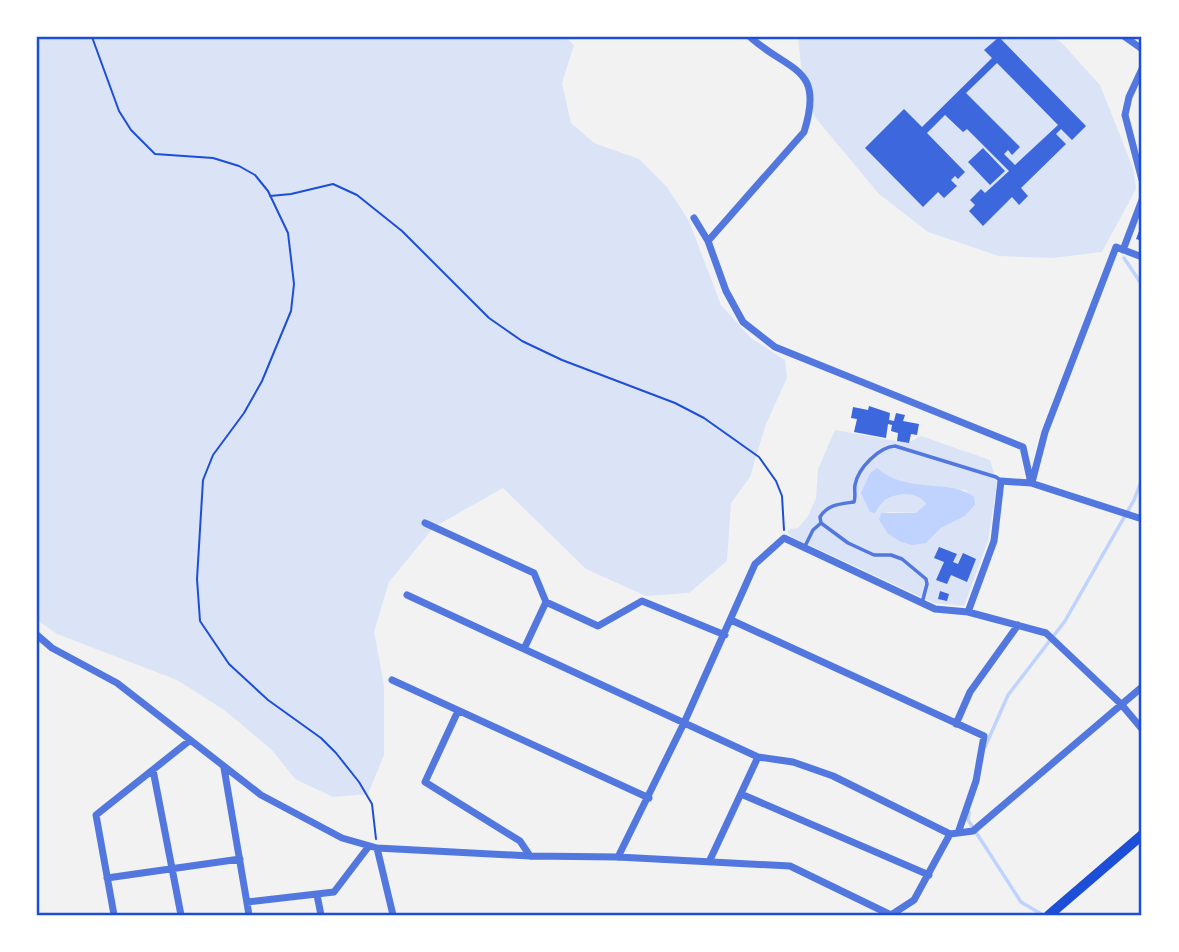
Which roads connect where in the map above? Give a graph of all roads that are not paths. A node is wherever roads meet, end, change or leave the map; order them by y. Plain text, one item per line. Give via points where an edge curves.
1 (750, 37) edge
2 (1125, 37) edge
3 (1142, 48) edge
4 (1142, 69) edge
5 (1142, 180) edge
6 (1142, 200) edge
7 (694, 218) dead end
8 (708, 241) junction
9 (1123, 250) junction
10 (1142, 257) edge
11 (1001, 481) junction
12 (1031, 483) junction
13 (1142, 519) edge
14 (425, 523) dead end
15 (821, 523) junction
16 (804, 547) junction
17 (407, 595) dead end
18 (546, 602) junction
19 (922, 603) junction
20 (968, 612) junction
21 (732, 620) junction
22 (1018, 625) junction
23 (37, 635) edge
24 (725, 635) junction
25 (524, 649) junction
26 (392, 680) dead end
27 (1142, 687) edge
28 (1121, 704) junction
29 (458, 711) junction
30 (684, 723) junction
31 (956, 724) junction
32 (1142, 729) edge
33 (189, 741) junction
34 (758, 757) junction
35 (224, 767) junction
36 (153, 770) junction
37 (741, 794) junction
38 (649, 798) junction
39 (954, 833) junction
40 (1142, 835) edge
41 (373, 847) junction
42 (530, 856) junction
43 (618, 858) junction
44 (240, 859) junction
45 (709, 862) junction
46 (172, 869) junction
47 (929, 875) junction
48 (107, 878) junction
49 (317, 895) junction
50 (247, 902) junction
51 (114, 915) edge
52 (181, 915) edge
53 (249, 915) edge
54 (321, 915) edge
55 (393, 915) edge
56 (891, 915) edge
57 (1049, 915) edge

1 - 8 street via 807,80 811,110 804,132
2 - 3 street
4 - 5 street via 1125,115
6 - 9 street
7 - 8 street
8 - 12 street via 743,322 775,347 1023,447
9 - 10 street
9 - 12 street via 1116,247 1045,432
11 - 12 street
11 - 15 lane via 895,446 885,447 862,469 854,502 825,509
11 - 20 street via 994,541
12 - 13 street
14 - 18 street via 534,573
15 - 16 lane
15 - 19 lane via 874,555 902,559 926,579
16 - 19 street
16 - 21 street via 784,538 755,564
17 - 25 street
18 - 24 street via 598,626 642,601
18 - 25 street
19 - 20 street
20 - 22 street
21 - 24 street
21 - 31 street
22 - 28 street via 1046,633
22 - 31 street via 970,692
23 - 33 street via 117,683
24 - 30 street
25 - 30 street
26 - 29 street
27 - 28 street
28 - 32 street
28 - 39 street via 973,831
29 - 38 street
29 - 42 street via 425,782 520,841
30 - 34 street
30 - 38 street
31 - 39 street via 984,736 976,781
33 - 35 street
33 - 36 street
34 - 37 street
34 - 39 street via 793,762 834,776
35 - 41 street via 272,802 342,838
35 - 44 street
36 - 46 street
36 - 48 street via 96,815
37 - 45 street
37 - 47 street
38 - 43 street
39 - 47 street
40 - 57 main road
41 - 42 street
41 - 49 street via 334,891
41 - 55 street
42 - 43 street
43 - 45 street
44 - 46 street
44 - 50 street
45 - 56 street via 789,866
46 - 48 street
46 - 52 street
47 - 56 street via 914,900
48 - 51 street
49 - 50 street
49 - 54 street
50 - 53 street

